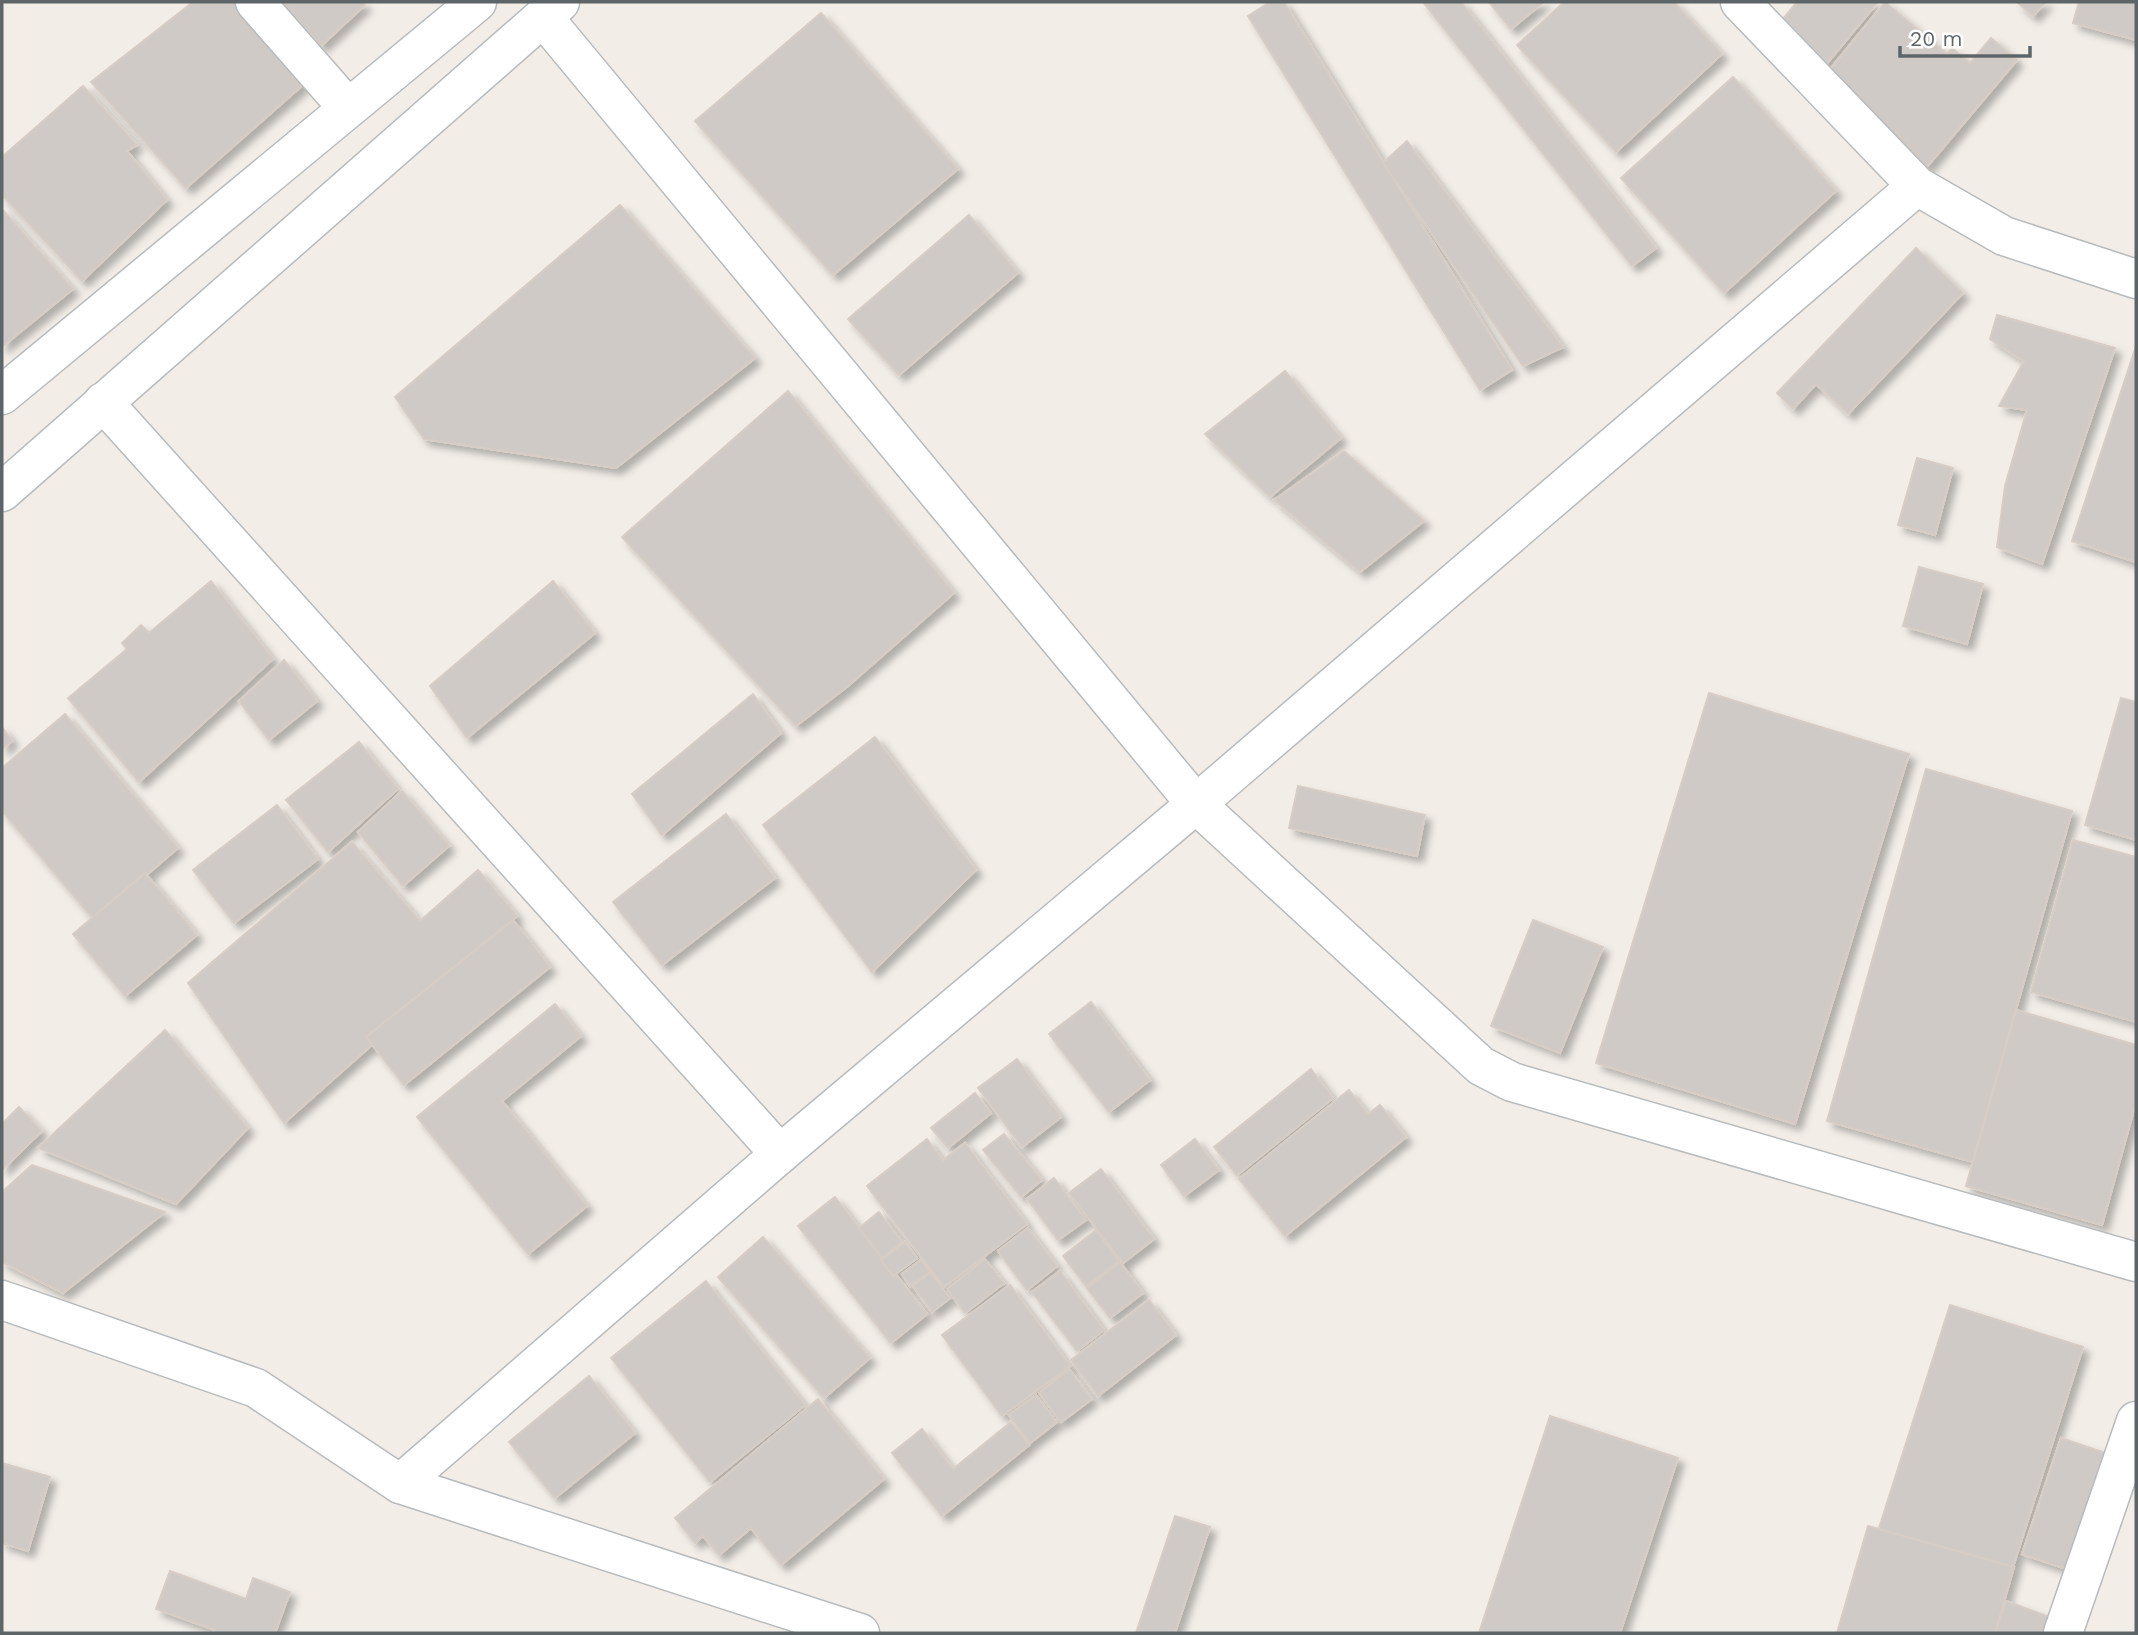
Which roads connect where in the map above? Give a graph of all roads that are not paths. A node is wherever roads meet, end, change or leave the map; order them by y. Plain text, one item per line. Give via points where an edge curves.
1 (255, 2) edge
2 (477, 2) edge
3 (1740, 2) edge
4 (552, 9) edge
5 (348, 108) junction
6 (1917, 186) junction
7 (2136, 279) edge
8 (2, 395) edge
9 (103, 402) junction
10 (2, 492) edge
11 (1196, 804) junction
12 (780, 1154) junction
13 (2136, 1262) edge
14 (2, 1300) edge
15 (2136, 1420) edge
16 (400, 1484) junction
17 (860, 1633) edge
18 (2063, 1633) edge

1 - 5 street
2 - 5 street
3 - 6 street
4 - 9 street
4 - 11 street
5 - 8 street
6 - 7 street via 2004,236
6 - 11 street
9 - 10 street
9 - 12 street
11 - 12 street
11 - 13 street via 1481,1066 1511,1082
12 - 16 street
14 - 16 street via 256,1388
15 - 18 street
16 - 17 street

